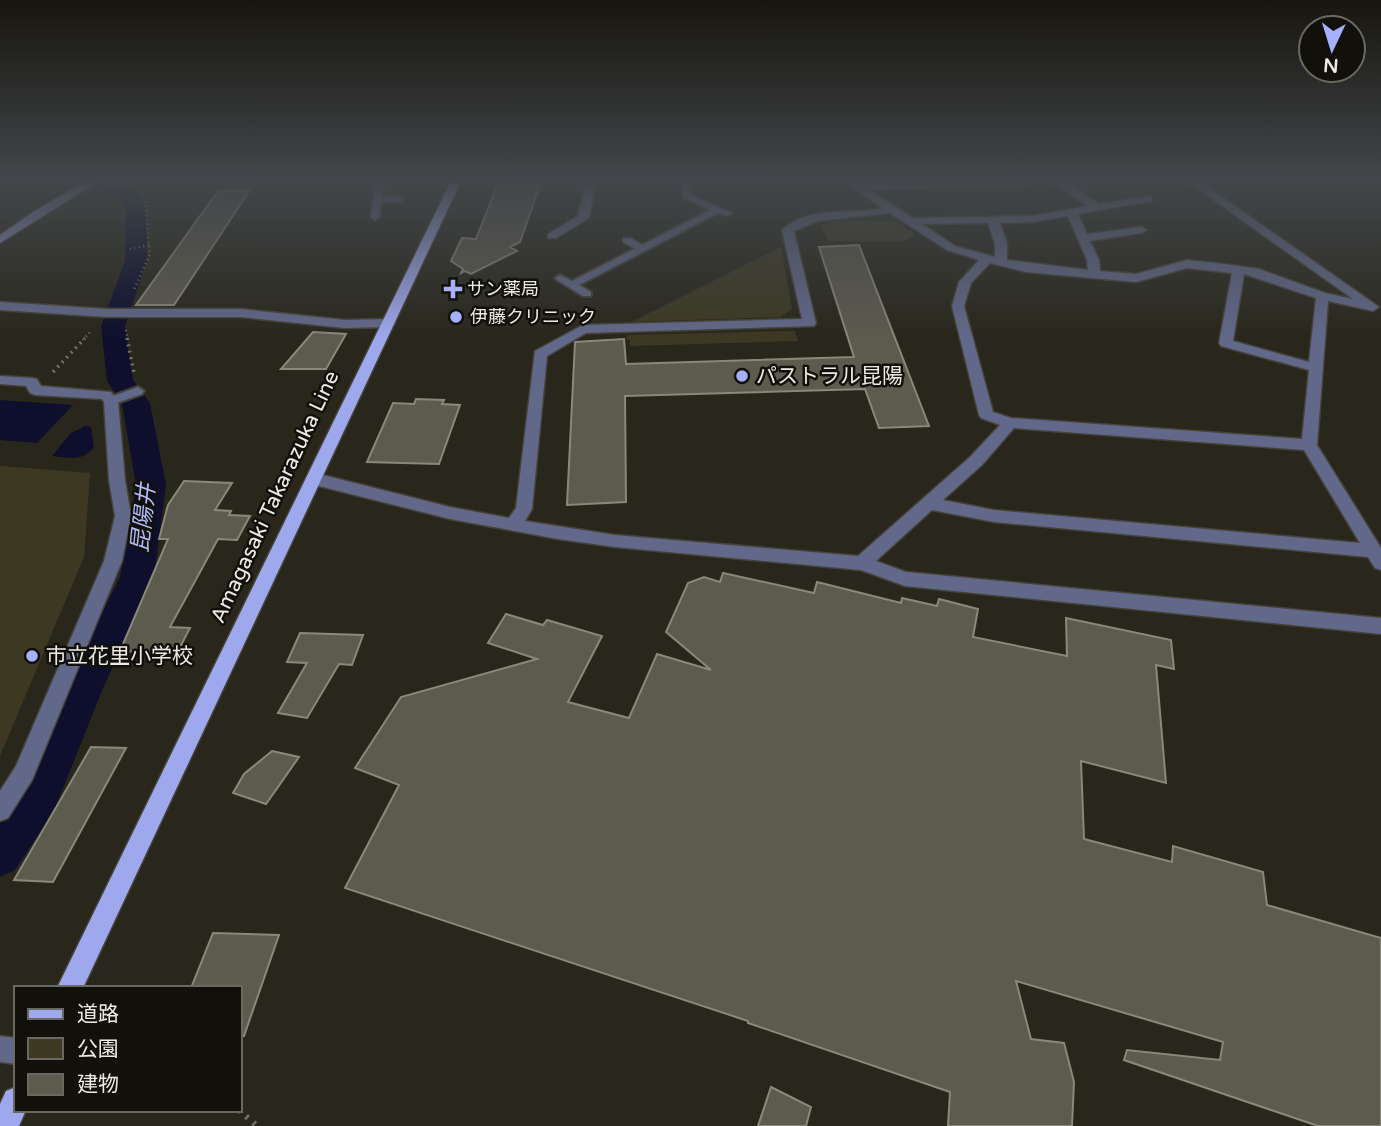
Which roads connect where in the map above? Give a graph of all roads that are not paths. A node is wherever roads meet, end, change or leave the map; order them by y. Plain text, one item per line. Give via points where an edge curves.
1 (431, 234) edge
2 (556, 234) edge
3 (673, 234) edge
4 (789, 234) edge
5 (932, 234) edge
6 (998, 234) edge
7 (1082, 234) edge
8 (1116, 234) edge
9 (1267, 234) edge
10 (552, 236) dead end
11 (1084, 238) junction
12 (627, 240) dead end
13 (642, 248) junction
14 (994, 260) junction
15 (1239, 270) junction
16 (1094, 274) junction
17 (560, 278) dead end
18 (572, 285) junction
19 (587, 294) dead end
20 (1322, 296) junction
21 (0, 306) edge
22 (1377, 310) edge
23 (388, 323) junction
24 (1316, 368) junction
25 (0, 380) edge
26 (138, 391) road end
27 (111, 401) junction
28 (1010, 423) junction
29 (1309, 445) junction
30 (315, 479) junction
31 (926, 503) junction
32 (513, 524) junction
33 (1361, 527) junction
34 (1381, 529) edge
35 (1378, 557) edge
36 (862, 563) junction
37 (1381, 626) edge
38 (0, 810) edge
39 (71, 986) edge
40 (14, 1105) edge
41 (4, 1126) edge

1 - 23 main road, Amagasaki Takarazuka Line
2 - 10 street
3 - 13 lane
4 - 32 street via 809,323 583,329 540,354 524,509
5 - 14 street via 951,247
6 - 14 street via 1001,244
7 - 11 street
8 - 11 street
9 - 22 street
11 - 16 street
12 - 13 street
13 - 18 lane
14 - 16 street
14 - 28 street via 965,282 958,306 986,415
15 - 16 street via 1187,264 1136,278
15 - 20 street
15 - 24 street via 1226,343
17 - 18 lane
18 - 19 lane
20 - 22 street
20 - 24 street
21 - 23 street via 119,313 241,313 345,324
23 - 30 main road, Amagasaki Takarazuka Line
24 - 29 street
25 - 27 street via 32,382 34,390 106,395
26 - 27 lane
27 - 38 street via 123,516 113,561 24,773
28 - 29 street
28 - 31 street via 976,461
29 - 33 street
30 - 32 street
30 - 39 main road, Amagasaki Takarazuka Line
31 - 35 street via 994,516
31 - 36 street
32 - 36 street via 615,541
33 - 34 street
33 - 35 street
36 - 37 street via 905,579
40 - 41 main road

